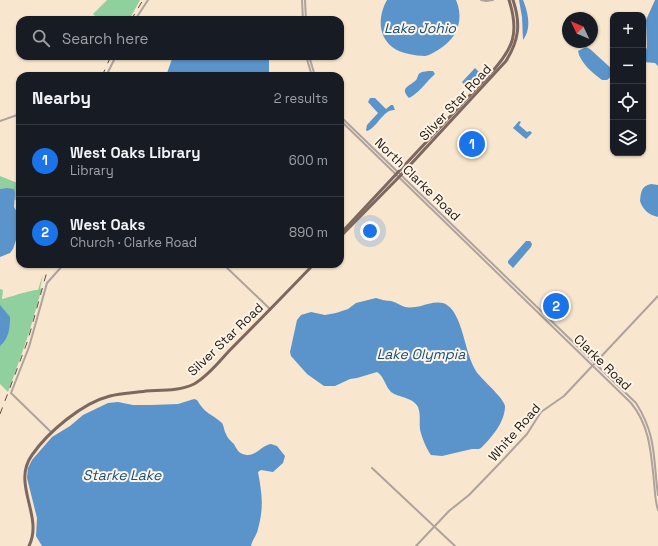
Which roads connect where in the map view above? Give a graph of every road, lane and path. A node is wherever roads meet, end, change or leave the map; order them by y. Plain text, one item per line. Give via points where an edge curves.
1 (148, 0) edge
2 (304, 0) edge
3 (481, 0) edge
4 (494, 0) edge
5 (509, 0) edge
6 (513, 0) edge
7 (138, 16) edge
8 (303, 16) edge
9 (306, 16) edge
10 (114, 60) edge
11 (307, 60) edge
12 (310, 60) edge
13 (108, 72) edge
14 (311, 72) edge
15 (314, 72) edge
16 (491, 76) junction
17 (16, 115) edge
18 (451, 115) junction
19 (344, 120) edge
20 (0, 121) edge
21 (344, 124) edge
22 (434, 138) junction
23 (397, 173) junction
24 (400, 176) junction
25 (366, 208) junction
26 (344, 232) edge
27 (344, 232) edge
28 (482, 255) junction
29 (61, 268) edge
30 (227, 268) edge
31 (310, 268) edge
32 (658, 296) edge
33 (270, 309) junction
34 (552, 321) junction
35 (550, 323) junction
36 (596, 362) junction
37 (593, 365) junction
38 (51, 432) junction
39 (372, 468) dead end
40 (658, 495) edge
41 (658, 510) edge
42 (434, 526) junction
43 (29, 546) edge
44 (416, 546) edge
45 (455, 546) edge

1 - 7 street
2 - 8 street
2 - 9 street
3 - 4 street
5 - 16 main road, Silver Star Road via 514,29 510,46
6 - 16 main road, Silver Star Road via 518,26 516,42 506,61
10 - 13 street
11 - 14 street
12 - 15 street
16 - 18 main road, Silver Star Road
16 - 22 main road, Silver Star Road
17 - 20 street
18 - 22 main road
18 - 23 main road, Silver Star Road
19 - 23 street, North Clarke Road
21 - 23 street, North Clarke Road
22 - 24 main road, Silver Star Road
23 - 24 street, North Clarke Road
23 - 25 main road, Silver Star Road
24 - 25 main road, Silver Star Road
24 - 28 street, North Clarke Road
25 - 26 main road, Silver Star Road
25 - 27 main road, Silver Star Road
28 - 34 street, Clarke Road
28 - 35 street, Clarke Road
29 - 38 street via 48,283 29,347 11,393
30 - 33 street
31 - 33 main road, Silver Star Road
32 - 36 street, White Road
33 - 38 main road, Silver Star Road via 193,385 109,396 62,422
34 - 35 street
34 - 36 street, Clarke Road
35 - 37 street, Clarke Road
36 - 37 street, White Road
36 - 40 street, Clarke Road via 633,399 645,418 653,445
37 - 41 street, Clarke Road via 632,403 644,422 649,438
37 - 42 street, White Road via 564,396 541,412 527,434 469,495
38 - 43 main road, Silver Star Road via 31,456 25,469 24,484 33,528
39 - 42 street
42 - 44 street, White Road
42 - 45 street

